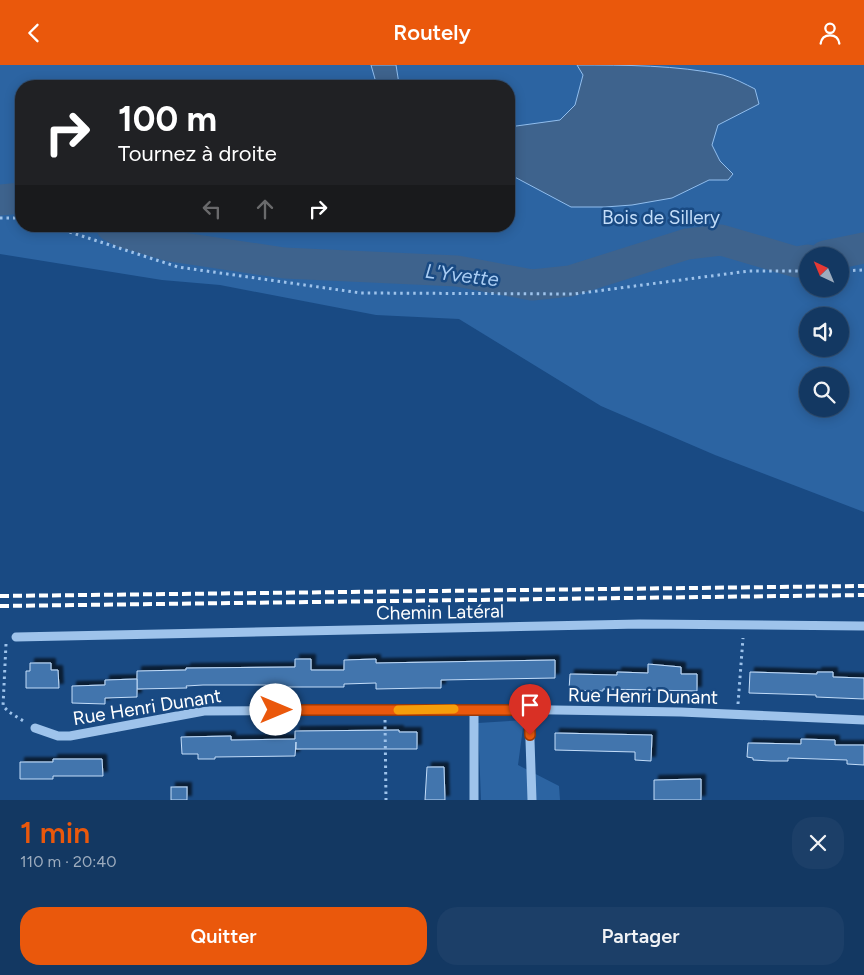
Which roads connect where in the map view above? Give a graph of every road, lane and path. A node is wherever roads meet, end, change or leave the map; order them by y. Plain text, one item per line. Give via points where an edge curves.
1 (0, 218) edge
2 (15, 218) edge
3 (70, 232) edge
4 (864, 270) edge
5 (799, 271) edge
6 (849, 271) edge
7 (744, 625) junction
8 (864, 626) edge
9 (11, 637) joint
10 (2, 705) edge
11 (474, 709) junction
12 (385, 710) junction
13 (529, 710) junction
14 (737, 714) junction
15 (864, 720) edge
16 (35, 728) joint
17 (386, 800) edge
18 (474, 800) edge
19 (532, 800) edge

1 - 2 path
3 - 5 path via 178,267 361,293 574,294 749,271
4 - 6 path
7 - 8 street, Chemin Latéral
7 - 9 street, Chemin Latéral via 640,624
7 - 14 path
9 - 10 path
10 - 16 path
11 - 12 street, Rue Henri Dunant
11 - 13 street, Rue Henri Dunant
11 - 18 street
12 - 16 street, Rue Henri Dunant via 204,711 70,736
12 - 17 path
13 - 14 street, Rue Henri Dunant
13 - 19 street
14 - 15 street, Rue Henri Dunant

